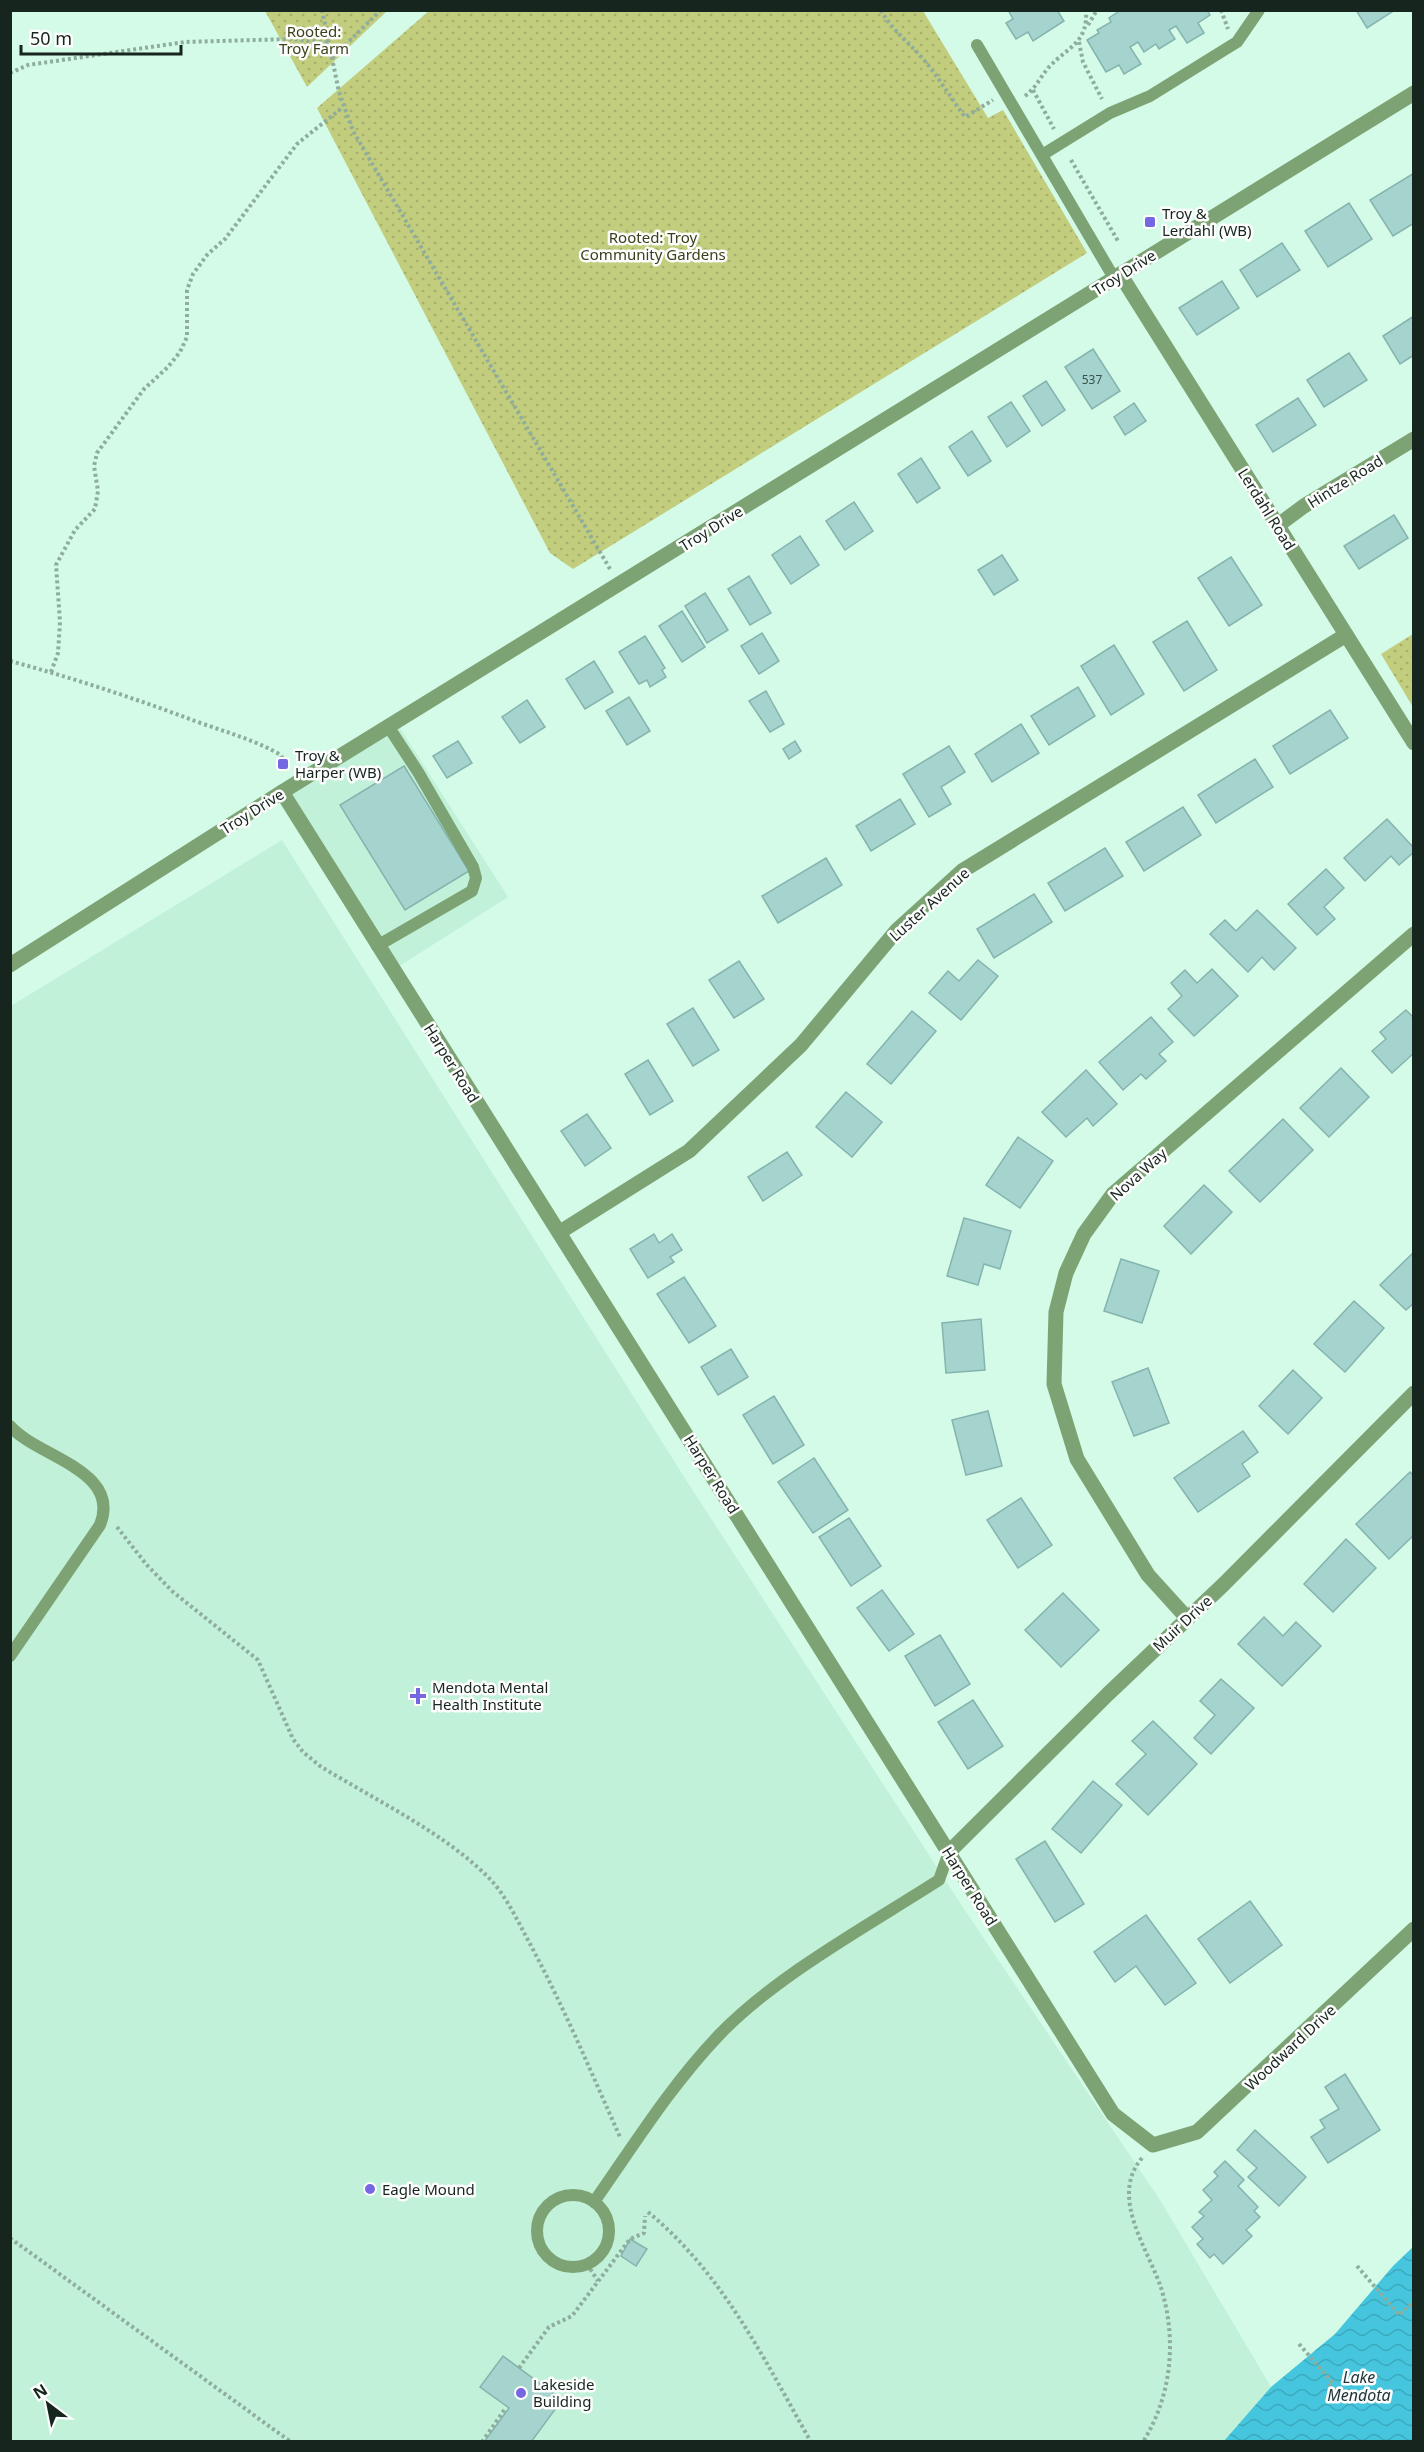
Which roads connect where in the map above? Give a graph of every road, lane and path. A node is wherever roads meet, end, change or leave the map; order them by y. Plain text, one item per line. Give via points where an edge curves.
1 (321, 10) edge
2 (381, 10) edge
3 (881, 10) edge
4 (1086, 10) edge
5 (1097, 10) edge
6 (1259, 10) edge
7 (1087, 26) junction
8 (1079, 42) junction
9 (328, 43) junction
10 (977, 45) dead end
11 (332, 58) junction
12 (10, 73) edge
13 (1033, 90) junction
14 (1005, 93) junction
15 (1413, 93) edge
16 (1013, 106) junction
17 (343, 107) junction
18 (1110, 113) junction
19 (1055, 132) dead end
20 (1041, 155) junction
21 (1071, 160) dead end
22 (1118, 241) dead end
23 (1117, 276) junction
24 (1413, 439) edge
25 (1277, 526) junction
26 (619, 585) junction
27 (1346, 635) junction
28 (10, 661) edge
29 (51, 672) junction
30 (388, 726) junction
31 (1413, 743) edge
32 (283, 760) dead end
33 (282, 792) junction
34 (1413, 934) edge
35 (377, 946) junction
36 (10, 965) edge
37 (560, 1232) junction
38 (1413, 1393) edge
39 (10, 1426) edge
40 (105, 1512) junction
41 (1187, 1618) junction
42 (10, 1656) edge
43 (949, 1852) junction
44 (1413, 1929) edge
45 (1153, 2145) junction
46 (628, 2154) junction
47 (594, 2202) junction
48 (10, 2238) edge
49 (587, 2264) junction
50 (1357, 2266) dead end
51 (598, 2281) junction
52 (1413, 2302) edge
53 (1299, 2344) dead end
54 (519, 2368) dead end
55 (1327, 2388) dead end
56 (505, 2409) dead end
57 (291, 2442) edge
58 (482, 2442) edge
59 (811, 2442) edge
60 (1143, 2442) edge

1 - 9 path
2 - 11 path
3 - 14 path via 894,32 925,61 965,117
4 - 7 path
5 - 7 path
6 - 18 lane via 1237,42 1150,96
7 - 8 path
8 - 13 path via 1051,65
8 - 18 path via 1083,62
9 - 11 path
9 - 12 path via 291,39 184,42 28,65
10 - 14 lane
11 - 17 path
13 - 16 path
13 - 19 path
14 - 16 lane
15 - 23 street, Troy Drive
16 - 20 lane
17 - 26 path via 371,165
17 - 29 path via 297,144 225,239 193,274 187,290 187,337 180,352 144,389 97,453 95,509 75,530 56,565 60,622 58,653
18 - 20 lane
20 - 23 lane
21 - 22 path
23 - 25 street, Lerdahl Road
23 - 26 street, Troy Drive
24 - 25 street, Hintze Road
25 - 27 street, Lerdahl Road
26 - 30 street, Troy Drive
27 - 31 street, Lerdahl Road
27 - 37 street, Luster Avenue via 962,871 897,930 801,1045 689,1151
28 - 29 path
29 - 32 path via 245,736
30 - 33 street, Troy Drive
30 - 35 lane via 435,801 476,878 472,891
33 - 35 street, Harper Road
33 - 36 street, Troy Drive
34 - 41 street, Nova Way via 1113,1194 1084,1234 1066,1273 1056,1312 1054,1384 1077,1459 1148,1575
35 - 37 street, Harper Road
37 - 43 street, Harper Road
38 - 41 street, Muir Drive
39 - 40 lane via 86,1476 104,1499
40 - 42 lane
40 - 46 path via 172,1591 258,1660 303,1752 459,1852 490,1879 510,1906 552,1984
41 - 43 street, Muir Drive
43 - 45 street, Harper Road via 1113,2114
43 - 46 lane via 939,1880 786,1979 720,2034
44 - 45 street, Woodward Drive via 1197,2132
45 - 60 path via 1133,2168 1129,2202 1136,2232 1162,2292 1170,2346 1168,2386 1157,2420
46 - 47 lane
47 - 49 lane via 608,2221 609,2233 602,2252
47 - 49 lane via 584,2197 561,2197 543,2210 537,2233 539,2244 553,2261 564,2266
48 - 57 path
49 - 51 path
50 - 52 path via 1399,2315
51 - 54 path via 572,2316 549,2327
51 - 59 path via 630,2239 644,2233 647,2214 674,2233 738,2312
53 - 55 path via 1333,2383
56 - 58 path

